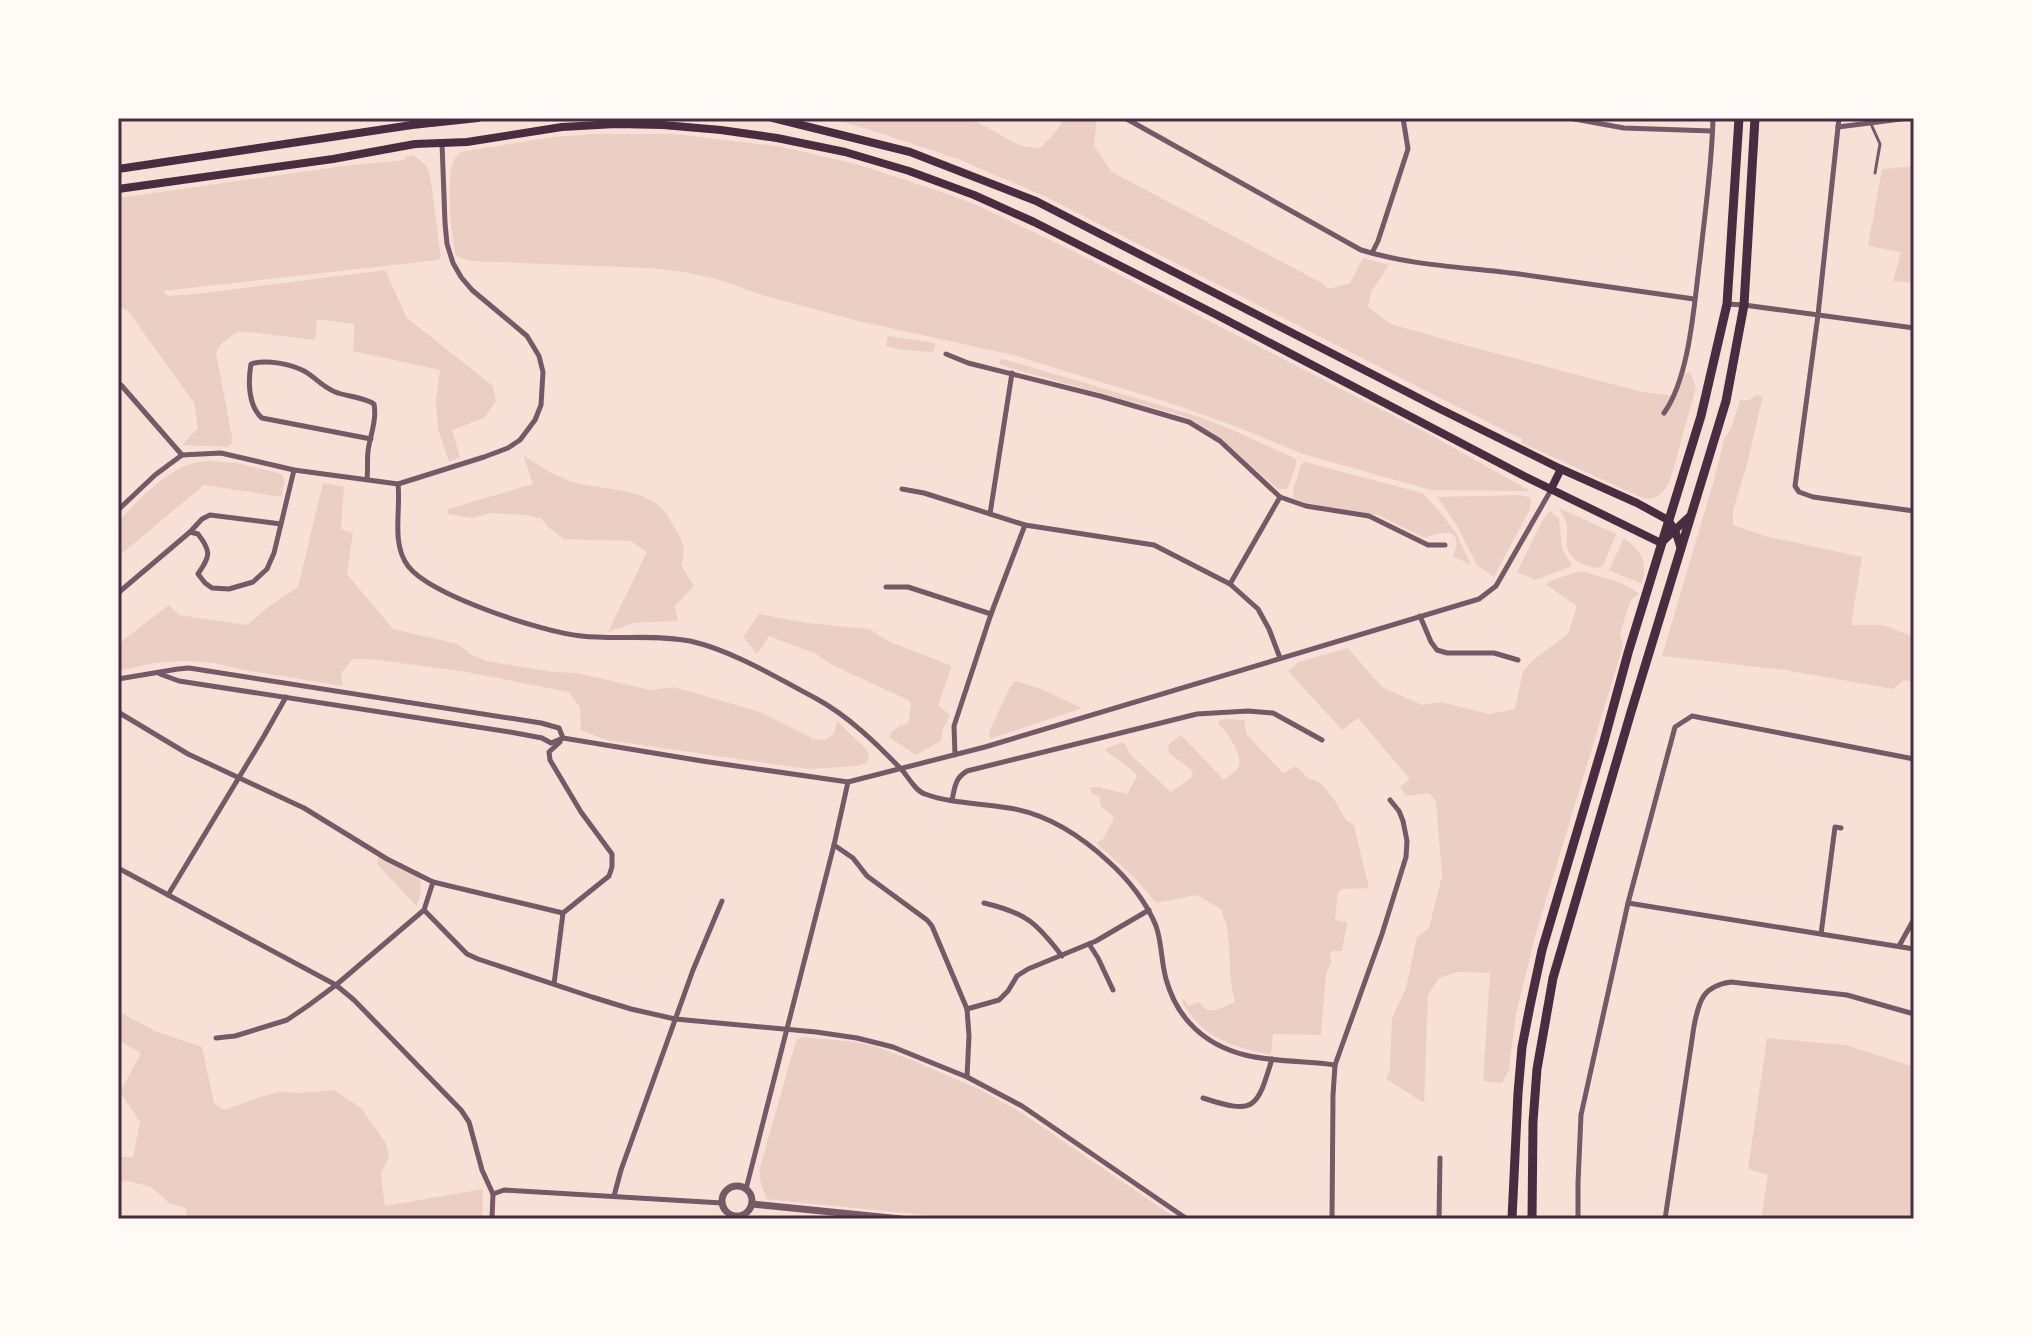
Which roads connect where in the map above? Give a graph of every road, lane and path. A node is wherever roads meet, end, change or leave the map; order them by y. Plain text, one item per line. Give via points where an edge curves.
1 (478, 118) edge
2 (773, 118) edge
3 (1125, 118) edge
4 (1403, 118) edge
5 (1569, 118) edge
6 (1713, 118) edge
7 (1739, 118) edge
8 (1755, 118) edge
9 (1839, 118) edge
10 (1909, 118) edge
11 (440, 121) edge
12 (1871, 124) junction
13 (1838, 127) junction
14 (1712, 131) junction
15 (442, 143) junction
16 (118, 169) edge
17 (1875, 173) dead end
18 (118, 189) edge
19 (1372, 253) junction
20 (1694, 299) junction
21 (1727, 304) junction
22 (1744, 305) junction
23 (1818, 315) junction
24 (1914, 328) edge
25 (946, 354) dead end
26 (1012, 373) junction
27 (118, 385) edge
28 (1664, 413) dead end
29 (371, 439) junction
30 (182, 455) junction
31 (1561, 469) junction
32 (294, 470) junction
33 (367, 479) junction
34 (398, 484) junction
35 (902, 489) dead end
36 (1551, 489) junction
37 (1280, 497) junction
38 (118, 510) edge
39 (1694, 510) junction
40 (1914, 511) edge
41 (990, 514) junction
42 (1668, 520) junction
43 (281, 524) junction
44 (1025, 525) junction
45 (1675, 530) junction
46 (190, 532) junction
47 (1661, 543) junction
48 (1445, 545) dead end
49 (1681, 549) junction
50 (1230, 584) junction
51 (886, 587) dead end
52 (118, 593) edge
53 (991, 614) junction
54 (1420, 616) junction
55 (1280, 658) junction
56 (1518, 660) dead end
57 (158, 673) junction
58 (118, 679) edge
59 (286, 697) junction
60 (118, 712) edge
61 (563, 738) junction
62 (1322, 740) dead end
63 (955, 755) junction
64 (1914, 759) edge
65 (901, 769) junction
66 (238, 779) junction
67 (848, 782) junction
68 (952, 800) junction
69 (1390, 800) dead end
70 (1841, 828) dead end
71 (834, 845) junction
72 (118, 868) edge
73 (433, 882) junction
74 (168, 895) junction
75 (722, 901) dead end
76 (984, 903) dead end
77 (1628, 903) junction
78 (424, 910) junction
79 (1149, 910) junction
80 (563, 913) junction
81 (1914, 919) edge
82 (1821, 934) junction
83 (1089, 944) junction
84 (1899, 946) junction
85 (1914, 949) edge
86 (1062, 956) junction
87 (554, 984) junction
88 (336, 985) junction
89 (1113, 990) dead end
90 (967, 1009) junction
91 (1914, 1014) edge
92 (675, 1019) junction
93 (788, 1030) junction
94 (216, 1038) dead end
95 (1272, 1059) junction
96 (1335, 1065) junction
97 (967, 1077) junction
98 (1203, 1098) dead end
99 (1440, 1158) dead end
100 (746, 1189) junction
101 (493, 1194) junction
102 (614, 1196) junction
103 (722, 1203) junction
104 (752, 1204) junction
105 (726, 1211) junction
106 (492, 1219) edge
107 (719, 1219) edge
108 (901, 1219) edge
109 (1187, 1219) edge
110 (1332, 1219) edge
111 (1439, 1219) edge
112 (1512, 1219) edge
113 (1532, 1219) edge
114 (1578, 1219) edge
115 (1665, 1219) edge

1 - 11 main road
2 - 31 main road via 910,152 1036,201
3 - 19 street
4 - 19 street via 1408,149
5 - 14 street via 1624,128
6 - 14 street
7 - 21 main road
8 - 22 main road
9 - 13 street
10 - 12 street
11 - 15 main road
11 - 16 main road
12 - 13 street
12 - 17 lane via 1880,144
13 - 23 street
14 - 20 street
15 - 18 main road
15 - 34 street via 449,254 467,285 527,336 543,372 541,405 520,440 508,448
15 - 36 main road via 562,127 663,125 777,138 909,171 1034,222
19 - 20 street
20 - 28 street via 1676,391
21 - 22 street
21 - 42 main road via 1701,416
22 - 23 street
22 - 39 main road via 1726,401
23 - 24 street
23 - 40 street via 1795,486 1813,497
25 - 26 street
26 - 37 street via 1189,422 1220,441
26 - 41 street
27 - 30 street
29 - 29 street via 262,418 254,411 251,364 260,361 305,371 330,390 374,404
29 - 33 street
30 - 32 street via 221,453
30 - 38 street
31 - 36 main road
31 - 42 main road
32 - 33 street
32 - 43 street
33 - 34 street
34 - 65 street via 402,557 431,586 550,631 673,638 704,645 825,704
35 - 41 street
36 - 47 main road
36 - 54 street via 1489,593
37 - 48 street via 1369,516 1428,545
37 - 50 street
39 - 45 main road
39 - 49 main road
41 - 44 street
42 - 45 main road
42 - 47 main road
43 - 46 street via 210,515
43 - 46 street via 267,569 253,582 229,589 212,588 198,574 207,548 198,534
44 - 50 street via 1154,545
44 - 53 street
45 - 47 main road
45 - 49 main road
46 - 52 street
47 - 112 main road via 1542,950 1522,1047
49 - 113 main road via 1553,978 1537,1069
50 - 55 street via 1258,609
51 - 53 street via 908,587
53 - 63 street via 954,726
54 - 55 street
54 - 56 street via 1437,650 1494,653
55 - 63 street
57 - 58 street
57 - 59 street
57 - 61 street via 189,668 541,723 559,728
59 - 61 street via 551,743
59 - 66 street
60 - 66 street
61 - 67 street
61 - 80 street via 549,752 550,760 612,854 609,876
62 - 68 street via 1273,713 1197,714 967,771 959,775
63 - 65 street
64 - 77 street via 1692,716 1675,727
65 - 67 street
65 - 68 street via 924,794
66 - 73 street via 304,808
66 - 74 street
67 - 71 street
68 - 79 street via 1012,808 1059,826 1111,864
69 - 96 street via 1403,821 1406,857
70 - 82 street via 1835,827
71 - 90 street via 932,926
71 - 93 street
72 - 74 street
73 - 78 street
73 - 80 street
74 - 88 street
75 - 92 street
76 - 86 street via 1011,909 1034,923
77 - 82 street
77 - 114 street via 1581,1115
78 - 87 street via 467,954
78 - 88 street
79 - 83 street
79 - 95 street via 1166,981 1185,1019 1208,1041
80 - 87 street
81 - 84 street
82 - 84 street
83 - 86 street
83 - 89 street
84 - 85 street
86 - 90 street via 1017,976 999,1000
87 - 92 street
88 - 94 street via 287,1020
88 - 101 street via 461,1110
90 - 97 street
91 - 115 street via 1822,991 1717,984 1698,1006
92 - 93 street
92 - 102 street
93 - 97 street via 893,1047
93 - 100 street
95 - 96 street
95 - 98 street via 1263,1089 1249,1107
96 - 110 street
97 - 109 street via 1022,1106
99 - 111 street
100 - 103 street via 729,1188
100 - 104 street
101 - 102 street via 504,1190
101 - 106 street
102 - 103 street
103 - 105 street
104 - 105 street via 740,1216
104 - 108 street
105 - 107 street

